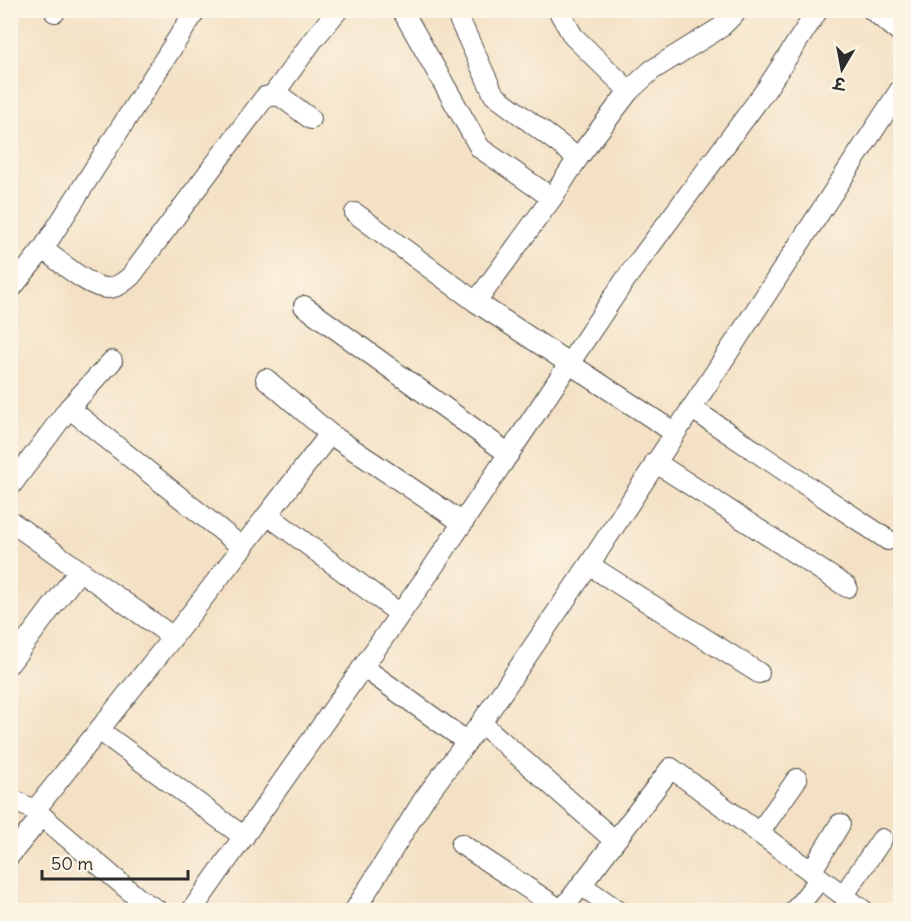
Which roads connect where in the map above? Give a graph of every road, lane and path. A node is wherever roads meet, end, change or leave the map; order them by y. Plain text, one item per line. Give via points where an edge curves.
1 (196, 10) edge
2 (338, 10) edge
3 (402, 10) edge
4 (454, 10) edge
5 (558, 10) edge
6 (738, 10) edge
7 (818, 10) edge
8 (872, 10) edge
9 (900, 32) edge
10 (900, 90) edge
11 (629, 92) junction
12 (273, 95) junction
13 (311, 119) dead end
14 (578, 158) junction
15 (552, 198) junction
16 (355, 213) dead end
17 (43, 249) junction
18 (10, 290) edge
19 (476, 302) junction
20 (304, 306) dead end
21 (112, 361) dead end
22 (570, 363) junction
23 (266, 379) dead end
24 (69, 408) junction
25 (691, 408) junction
26 (675, 433) junction
27 (330, 434) junction
28 (509, 454) junction
29 (655, 462) junction
30 (10, 487) edge
31 (268, 515) junction
32 (10, 521) edge
33 (463, 523) junction
34 (888, 540) dead end
35 (243, 548) junction
36 (590, 565) junction
37 (79, 571) junction
38 (847, 587) dead end
39 (400, 614) junction
40 (174, 637) junction
41 (10, 663) edge
42 (363, 667) junction
43 (759, 673) dead end
44 (481, 723) junction
45 (99, 730) junction
46 (466, 741) junction
47 (797, 779) dead end
48 (10, 799) edge
49 (38, 813) junction
50 (840, 824) dead end
51 (759, 833) junction
52 (244, 837) junction
53 (882, 839) dead end
54 (615, 841) junction
55 (461, 844) dead end
56 (10, 855) edge
57 (816, 876) junction
58 (581, 885) junction
59 (843, 896) junction
60 (133, 904) edge
61 (157, 910) edge
62 (192, 910) edge
63 (355, 910) edge
64 (562, 910) edge
65 (618, 910) edge
66 (795, 910) edge
67 (863, 910) edge

1 - 17 street
2 - 12 street
3 - 15 street via 480,148
4 - 14 street via 494,95
5 - 11 street via 573,36
6 - 11 street via 720,28 652,70
7 - 22 street via 765,91 625,280
8 - 9 street
10 - 25 street
11 - 14 street
12 - 13 street via 285,98
12 - 17 street via 265,97 131,276 119,285 96,287
14 - 15 street
15 - 19 street
16 - 19 street
17 - 18 street
19 - 22 street
20 - 28 street
21 - 24 street
22 - 26 street
22 - 28 street
23 - 27 street
24 - 30 street
24 - 35 street
25 - 26 street
25 - 34 street
26 - 29 street
27 - 31 street
27 - 33 street
28 - 33 street
29 - 36 street
29 - 38 street
31 - 35 street
31 - 39 street
32 - 37 street
33 - 39 street
35 - 40 street
36 - 43 street
36 - 44 street
37 - 40 street
37 - 41 street
39 - 42 street
40 - 45 street
42 - 46 street
42 - 52 street
44 - 46 street
44 - 54 street
45 - 49 street
45 - 52 street
46 - 63 street via 424,799
47 - 51 street
48 - 49 street
49 - 56 street
49 - 60 street
50 - 57 street
51 - 54 street via 671,768
51 - 57 street
52 - 62 street
53 - 59 street
54 - 58 street
55 - 64 street
57 - 59 street
57 - 66 street
58 - 64 street
58 - 65 street
59 - 67 street
60 - 61 street

